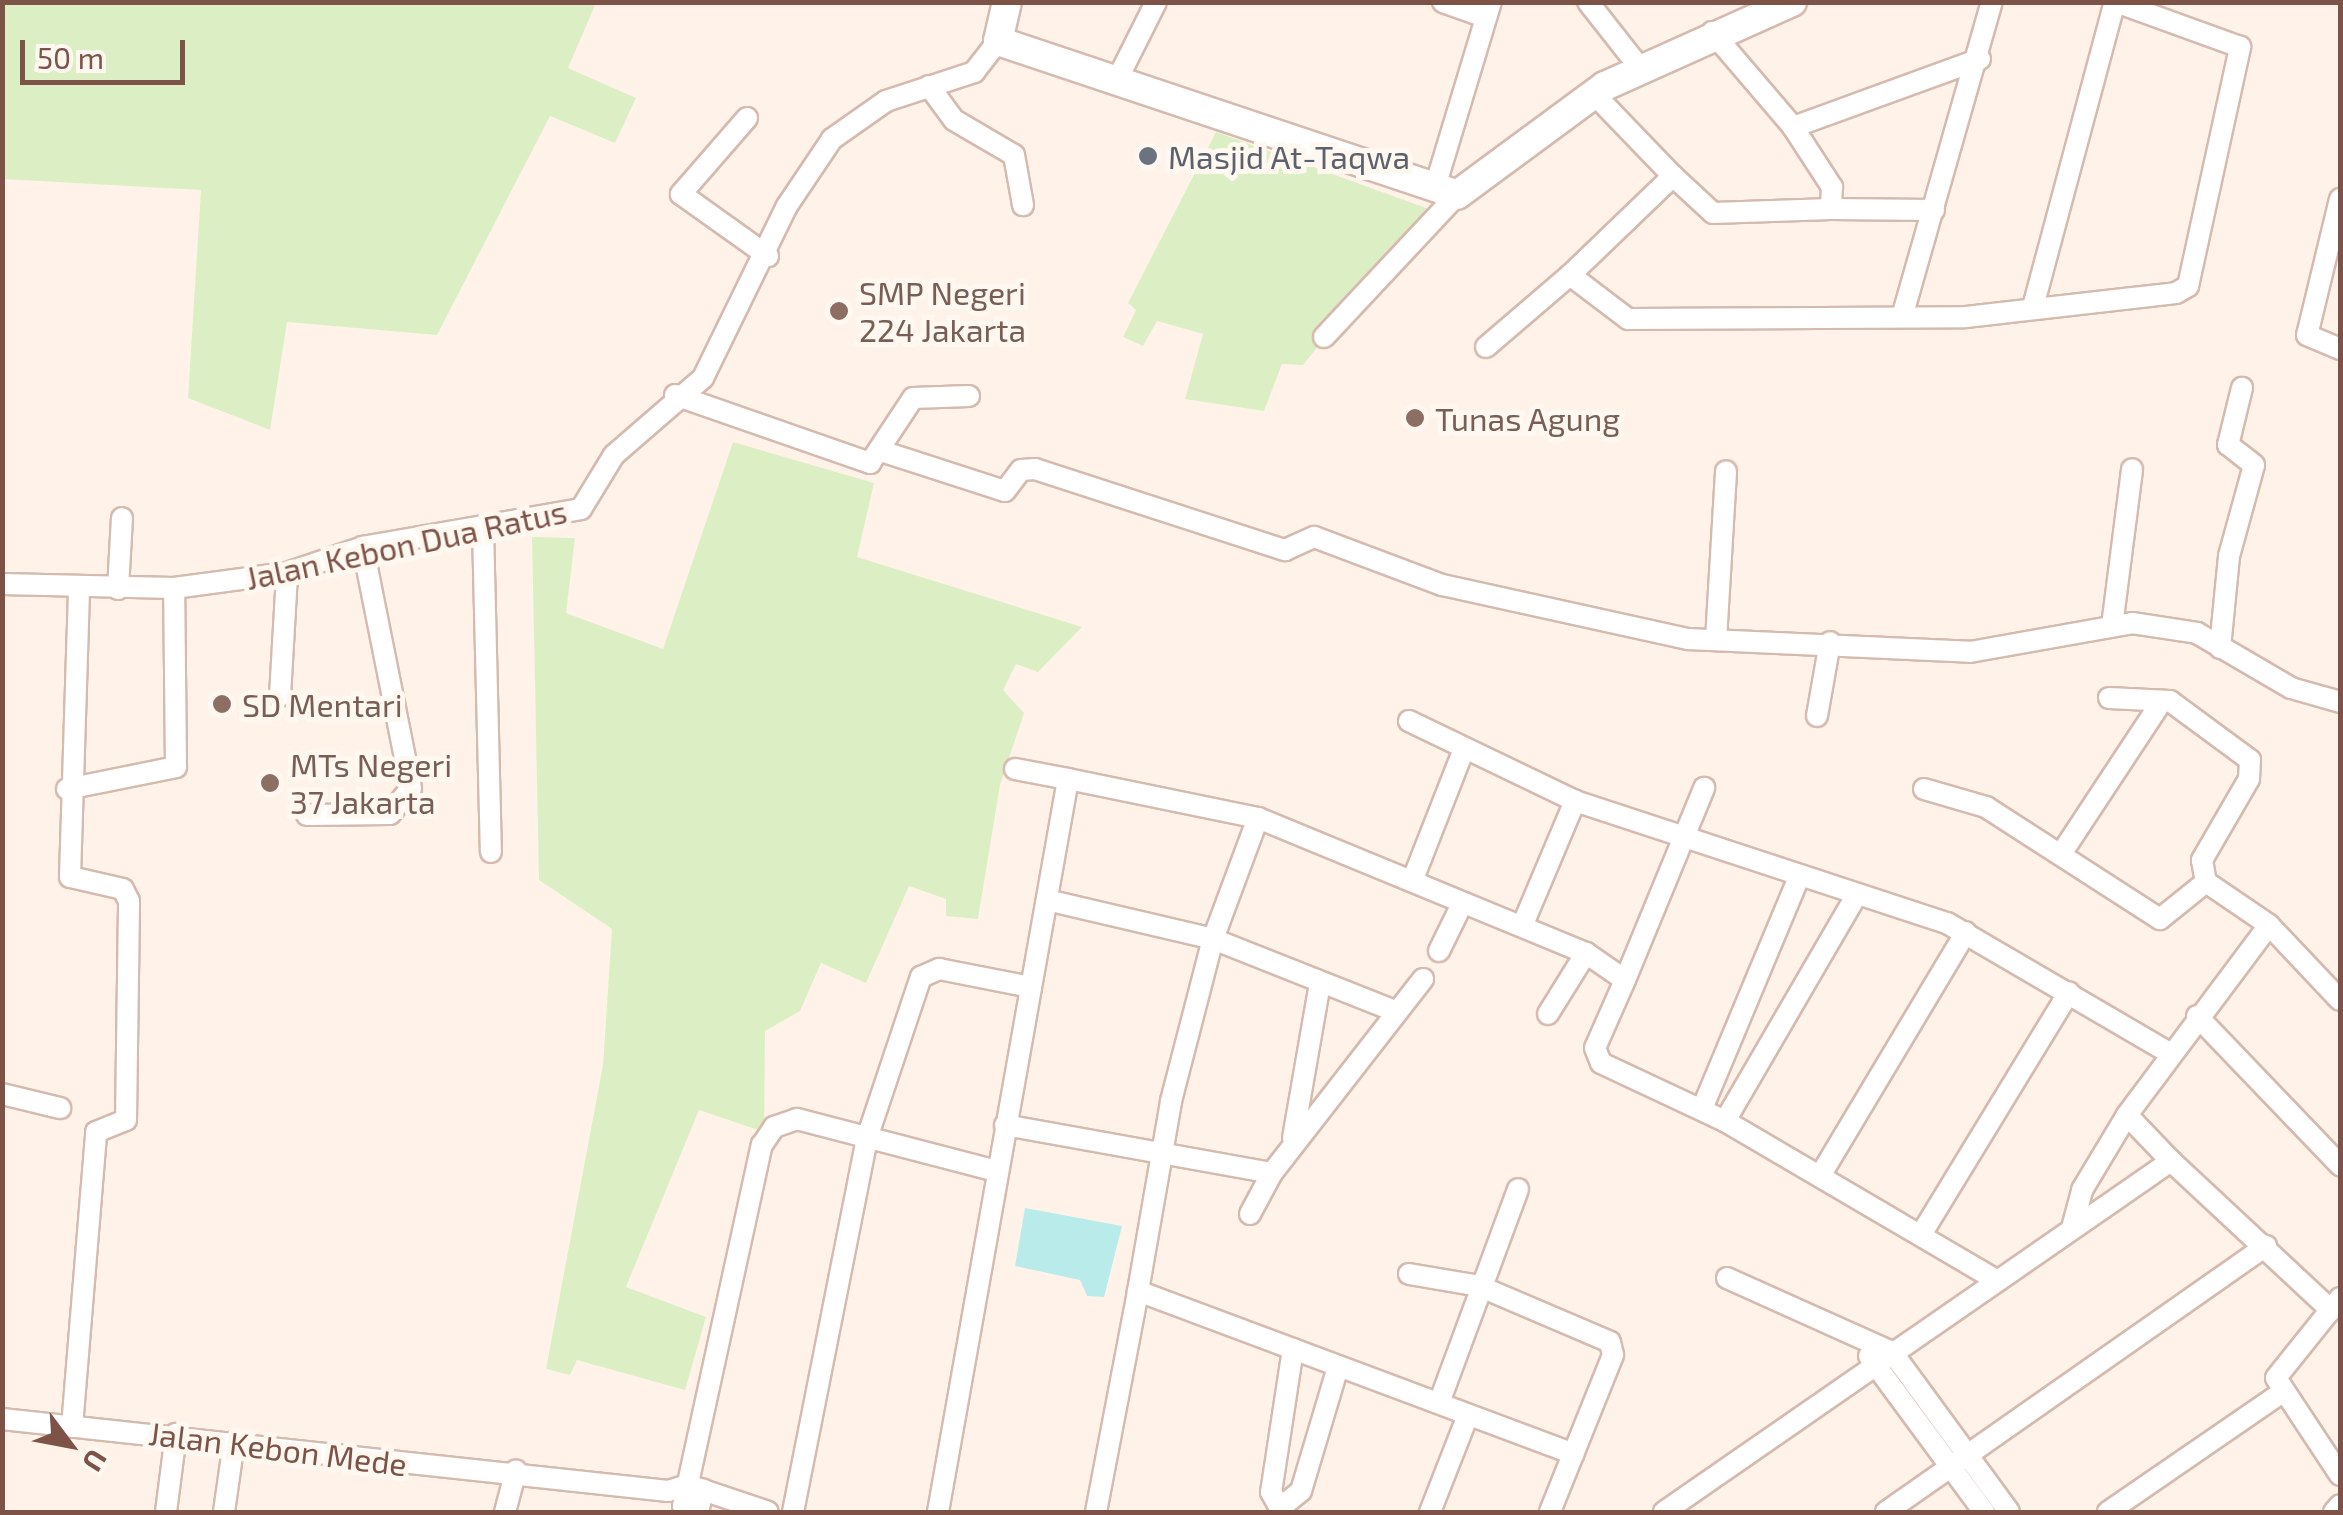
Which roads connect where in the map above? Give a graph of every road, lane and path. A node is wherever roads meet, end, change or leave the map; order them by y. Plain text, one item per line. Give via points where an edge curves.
1 (1007, 2) edge
2 (1156, 2) edge
3 (1443, 2) edge
4 (1588, 2) edge
5 (1792, 2) edge
6 (1992, 2) edge
7 (2115, 2) edge
8 (1488, 10) edge
9 (1712, 32) junction
10 (998, 41) junction
11 (1980, 59) junction
12 (1640, 68) junction
13 (1117, 80) junction
14 (929, 86) junction
15 (1594, 94) junction
16 (746, 118) dead end
17 (1792, 127) junction
18 (1673, 176) junction
19 (1446, 191) junction
20 (2340, 199) edge
21 (1024, 205) dead end
22 (1831, 210) junction
23 (1934, 210) junction
24 (768, 256) junction
25 (2329, 267) junction
26 (1570, 276) junction
27 (2340, 286) edge
28 (2033, 308) junction
29 (1904, 310) junction
30 (1324, 337) dead end
31 (1486, 347) dead end
32 (2340, 348) edge
33 (2242, 388) dead end
34 (676, 395) junction
35 (970, 396) dead end
36 (881, 452) junction
37 (2132, 470) dead end
38 (1726, 471) dead end
39 (122, 518) dead end
40 (483, 529) junction
41 (363, 547) junction
42 (287, 573) junction
43 (2, 584) edge
44 (79, 587) junction
45 (174, 588) junction
46 (118, 589) junction
47 (2112, 626) junction
48 (1716, 640) junction
49 (1830, 642) junction
50 (2220, 648) junction
51 (280, 696) dead end
52 (2109, 698) dead end
53 (2162, 701) junction
54 (2340, 702) edge
55 (1817, 716) dead end
56 (1409, 721) dead end
57 (1464, 750) junction
58 (1016, 768) dead end
59 (1068, 779) junction
60 (1704, 788) dead end
61 (66, 789) junction
62 (1924, 789) dead end
63 (1575, 801) junction
64 (307, 816) dead end
65 (1258, 818) junction
66 (1684, 838) junction
67 (2064, 851) junction
68 (491, 852) dead end
69 (1799, 877) junction
70 (1414, 879) junction
71 (2206, 882) junction
72 (1856, 896) junction
73 (1047, 900) junction
74 (1462, 904) junction
75 (1523, 924) junction
76 (2269, 926) junction
77 (1966, 932) junction
78 (1213, 939) junction
79 (1439, 950) dead end
80 (1586, 953) junction
81 (1423, 979) dead end
82 (1625, 980) junction
83 (1320, 982) junction
84 (1030, 987) junction
85 (2069, 992) junction
86 (2340, 1000) edge
87 (1396, 1011) junction
88 (1548, 1014) dead end
89 (2197, 1016) junction
90 (2168, 1052) junction
91 (2, 1094) edge
92 (60, 1108) dead end
93 (1702, 1110) junction
94 (2127, 1115) junction
95 (1725, 1121) junction
96 (1005, 1125) junction
97 (866, 1138) junction
98 (1293, 1141) junction
99 (1160, 1151) junction
100 (2171, 1161) junction
101 (2340, 1165) edge
102 (997, 1171) junction
103 (1272, 1173) junction
104 (1820, 1176) junction
105 (1518, 1189) dead end
106 (1250, 1214) dead end
107 (2072, 1228) junction
108 (1922, 1233) junction
109 (2266, 1246) junction
110 (1409, 1274) dead end
111 (1727, 1278) dead end
112 (1996, 1280) junction
113 (1480, 1286) junction
114 (1138, 1290) junction
115 (2336, 1304) edge
116 (1866, 1344) junction
117 (1294, 1349) junction
118 (1894, 1354) junction
119 (1874, 1366) junction
120 (1338, 1367) junction
121 (2280, 1394) junction
122 (1439, 1403) junction
123 (1468, 1415) junction
124 (2, 1419) edge
125 (72, 1426) junction
126 (176, 1434) junction
127 (234, 1442) junction
128 (1574, 1454) junction
129 (1971, 1457) junction
130 (1952, 1468) junction
131 (516, 1470) junction
132 (2340, 1475) edge
133 (689, 1500) edge
134 (2340, 1505) edge
135 (166, 1512) edge
136 (224, 1512) edge
137 (505, 1512) edge
138 (768, 1512) edge
139 (793, 1512) edge
140 (938, 1512) edge
141 (1096, 1512) edge
142 (1430, 1512) edge
143 (1550, 1512) edge
144 (1664, 1512) edge
145 (1886, 1512) edge
146 (1984, 1512) edge
147 (2010, 1512) edge
148 (2108, 1512) edge
149 (2334, 1512) edge

1 - 10 street
2 - 13 street
3 - 8 street
4 - 12 street
5 - 9 street
6 - 11 street
7 - 28 street
7 - 28 street via 2240,47 2188,286
8 - 19 street
9 - 12 street
9 - 17 street
10 - 13 street
10 - 14 street, Jalan Kebon Dua Ratus via 974,72
11 - 17 street
11 - 23 street
12 - 15 street
13 - 19 street
14 - 21 street via 954,120 1014,155
14 - 24 street, Jalan Kebon Dua Ratus via 858,114 832,138
15 - 18 street
15 - 19 street
16 - 24 street via 682,194
17 - 22 street via 1832,187
18 - 22 street via 1713,213
18 - 26 street
19 - 30 street
20 - 25 street
22 - 23 street
23 - 29 street
24 - 34 street, Jalan Kebon Dua Ratus via 702,378
25 - 27 street
25 - 32 street via 2307,335
26 - 29 street via 1628,319
26 - 31 street
28 - 29 street via 1966,316
33 - 50 street via 2228,445 2254,465 2229,556
34 - 36 street via 861,462
34 - 40 street, Jalan Kebon Dua Ratus via 614,455 580,509
35 - 36 street via 914,398
36 - 48 street via 1005,491 1021,470 1035,469 1285,550 1314,537 1442,586
37 - 47 street
38 - 48 street
39 - 46 street
40 - 41 street, Jalan Kebon Dua Ratus
40 - 68 street
41 - 42 street, Jalan Kebon Dua Ratus
41 - 64 street via 412,788 390,814
42 - 45 street, Jalan Kebon Dua Ratus
42 - 51 street
43 - 44 street, Jalan Kebon Dua Ratus
44 - 46 street, Jalan Kebon Dua Ratus
44 - 61 street
45 - 46 street, Jalan Kebon Dua Ratus
45 - 61 street via 176,767
47 - 49 street via 1970,652
47 - 50 street via 2197,633
48 - 49 street
49 - 55 street
50 - 54 street via 2290,688
52 - 53 street
53 - 67 street
53 - 71 street via 2250,760 2249,779 2202,860
56 - 57 street
57 - 63 street
57 - 70 street
58 - 59 street
59 - 65 street
59 - 73 street
60 - 66 street
61 - 125 street via 70,877 123,889 128,901 126,1120 96,1132
62 - 67 street via 1986,806
63 - 66 street
63 - 75 street
65 - 70 street
65 - 78 street
66 - 69 street
66 - 82 street
67 - 71 street via 2160,919
69 - 72 street
69 - 93 street
70 - 74 street
71 - 76 street
72 - 77 street
72 - 95 street
73 - 78 street
73 - 84 street
74 - 75 street
74 - 79 street
75 - 80 street
76 - 86 street
76 - 89 street
77 - 85 street
77 - 104 street
78 - 83 street
78 - 99 street
80 - 82 street
80 - 88 street
81 - 87 street
82 - 93 street via 1595,1057
83 - 87 street
83 - 98 street
84 - 96 street
84 - 97 street via 938,970 921,977
85 - 90 street
85 - 108 street
87 - 98 street
89 - 90 street
89 - 101 street
90 - 94 street
91 - 92 street
93 - 95 street
94 - 100 street
94 - 107 street via 2082,1190
95 - 104 street
96 - 99 street
96 - 102 street
97 - 102 street
97 - 133 street via 786,1118 766,1136
97 - 139 street
98 - 103 street
99 - 103 street
99 - 114 street
100 - 107 street
100 - 109 street
102 - 140 street
103 - 106 street
104 - 108 street
105 - 113 street
107 - 112 street
108 - 112 street
109 - 115 street
109 - 129 street
110 - 113 street
111 - 116 street
112 - 118 street
113 - 122 street
113 - 128 street via 1610,1342
114 - 117 street
114 - 141 street
115 - 121 street via 2281,1366
116 - 118 street
116 - 119 street
117 - 120 street
117 - 120 street via 1271,1492 1280,1508 1302,1492
118 - 119 street
118 - 129 street
119 - 130 street
119 - 144 street
120 - 122 street
121 - 132 street
121 - 148 street
122 - 123 street
123 - 128 street
123 - 142 street
124 - 125 street, Jalan Kebon Mede
125 - 126 street, Jalan Kebon Mede
126 - 127 street, Jalan Kebon Mede
126 - 135 street
127 - 131 street, Jalan Kebon Mede
127 - 136 street
128 - 143 street
129 - 130 street
129 - 147 street
130 - 145 street
130 - 146 street
131 - 133 street, Jalan Kebon Mede
131 - 137 street
133 - 138 street, Jalan Kebon Mede
134 - 149 street

